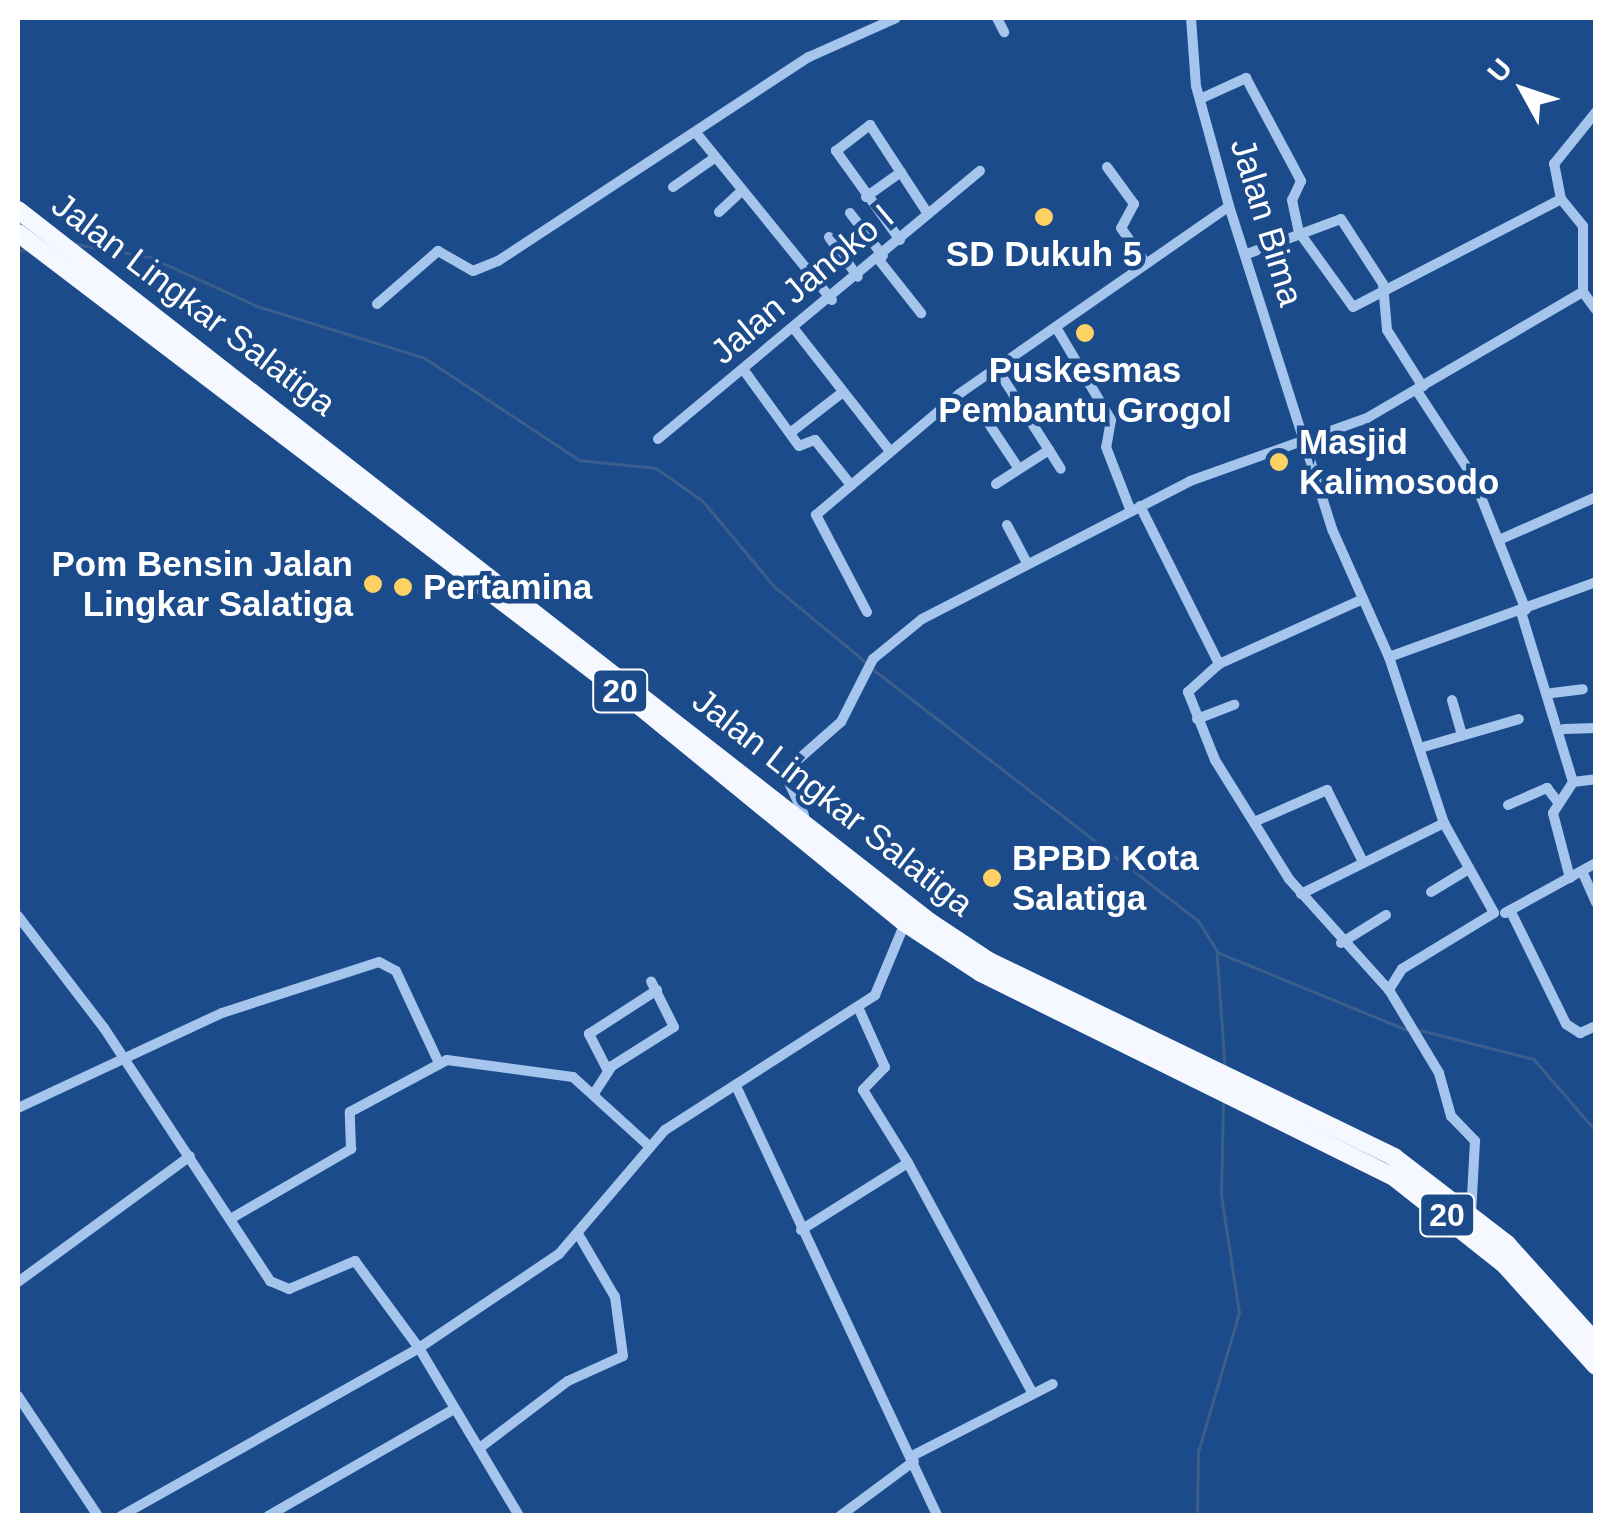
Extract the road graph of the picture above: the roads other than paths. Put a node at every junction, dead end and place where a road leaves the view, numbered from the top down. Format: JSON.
{"nodes":[{"id":1,"x":896,"y":18,"type":"edge"},
{"id":2,"x":997,"y":18,"type":"edge"},
{"id":3,"x":1191,"y":18,"type":"edge"},
{"id":4,"x":1004,"y":32,"type":"dead end"},
{"id":5,"x":1200,"y":99,"type":"junction"},
{"id":6,"x":1596,"y":112,"type":"edge"},
{"id":7,"x":697,"y":134,"type":"junction"},
{"id":8,"x":713,"y":159,"type":"junction"},
{"id":9,"x":1107,"y":167,"type":"dead end"},
{"id":10,"x":980,"y":171,"type":"dead end"},
{"id":11,"x":900,"y":172,"type":"junction"},
{"id":12,"x":673,"y":187,"type":"dead end"},
{"id":13,"x":738,"y":194,"type":"junction"},
{"id":14,"x":866,"y":197,"type":"junction"},
{"id":15,"x":1561,"y":199,"type":"junction"},
{"id":16,"x":1229,"y":206,"type":"junction"},
{"id":17,"x":18,"y":210,"type":"edge"},
{"id":18,"x":719,"y":212,"type":"dead end"},
{"id":19,"x":850,"y":213,"type":"dead end"},
{"id":20,"x":928,"y":214,"type":"junction"},
{"id":21,"x":1299,"y":232,"type":"junction"},
{"id":22,"x":28,"y":234,"type":"edge"},
{"id":23,"x":829,"y":238,"type":"dead end"},
{"id":24,"x":900,"y":240,"type":"junction"},
{"id":25,"x":1247,"y":254,"type":"junction"},
{"id":26,"x":881,"y":258,"type":"junction"},
{"id":27,"x":1145,"y":262,"type":"junction"},
{"id":28,"x":858,"y":278,"type":"junction"},
{"id":29,"x":1584,"y":292,"type":"junction"},
{"id":30,"x":1382,"y":296,"type":"junction"},
{"id":31,"x":832,"y":300,"type":"junction"},
{"id":32,"x":377,"y":304,"type":"dead end"},
{"id":33,"x":1596,"y":310,"type":"edge"},
{"id":34,"x":920,"y":312,"type":"dead end"},
{"id":35,"x":1057,"y":329,"type":"junction"},
{"id":36,"x":795,"y":330,"type":"junction"},
{"id":37,"x":996,"y":368,"type":"junction"},
{"id":38,"x":743,"y":369,"type":"junction"},
{"id":39,"x":1420,"y":389,"type":"junction"},
{"id":40,"x":842,"y":392,"type":"junction"},
{"id":41,"x":989,"y":424,"type":"dead end"},
{"id":42,"x":790,"y":434,"type":"junction"},
{"id":43,"x":1310,"y":438,"type":"junction"},
{"id":44,"x":658,"y":439,"type":"dead end"},
{"id":45,"x":1049,"y":450,"type":"junction"},
{"id":46,"x":890,"y":451,"type":"junction"},
{"id":47,"x":1019,"y":469,"type":"junction"},
{"id":48,"x":1061,"y":469,"type":"dead end"},
{"id":49,"x":996,"y":484,"type":"dead end"},
{"id":50,"x":851,"y":485,"type":"junction"},
{"id":51,"x":1596,"y":498,"type":"edge"},
{"id":52,"x":1135,"y":508,"type":"junction"},
{"id":53,"x":1006,"y":525,"type":"dead end"},
{"id":54,"x":1499,"y":540,"type":"junction"},
{"id":55,"x":1026,"y":561,"type":"junction"},
{"id":56,"x":1596,"y":582,"type":"edge"},
{"id":57,"x":1363,"y":599,"type":"junction"},
{"id":58,"x":1523,"y":611,"type":"junction"},
{"id":59,"x":868,"y":612,"type":"dead end"},
{"id":60,"x":1389,"y":657,"type":"junction"},
{"id":61,"x":1220,"y":664,"type":"junction"},
{"id":62,"x":1583,"y":689,"type":"dead end"},
{"id":63,"x":1552,"y":693,"type":"junction"},
{"id":64,"x":1452,"y":700,"type":"dead end"},
{"id":65,"x":1234,"y":705,"type":"dead end"},
{"id":66,"x":1198,"y":719,"type":"junction"},
{"id":67,"x":1519,"y":720,"type":"dead end"},
{"id":68,"x":1596,"y":728,"type":"edge"},
{"id":69,"x":1564,"y":729,"type":"junction"},
{"id":70,"x":1462,"y":736,"type":"junction"},
{"id":71,"x":1420,"y":748,"type":"junction"},
{"id":72,"x":1596,"y":778,"type":"edge"},
{"id":73,"x":1573,"y":782,"type":"junction"},
{"id":74,"x":1557,"y":802,"type":"junction"},
{"id":75,"x":1508,"y":805,"type":"dead end"},
{"id":76,"x":1254,"y":822,"type":"junction"},
{"id":77,"x":1444,"y":823,"type":"junction"},
{"id":78,"x":828,"y":853,"type":"junction"},
{"id":79,"x":1362,"y":860,"type":"junction"},
{"id":80,"x":1596,"y":862,"type":"edge"},
{"id":81,"x":1467,"y":870,"type":"junction"},
{"id":82,"x":1582,"y":871,"type":"junction"},
{"id":83,"x":1570,"y":878,"type":"junction"},
{"id":84,"x":876,"y":890,"type":"junction"},
{"id":85,"x":1431,"y":892,"type":"dead end"},
{"id":86,"x":1301,"y":894,"type":"junction"},
{"id":87,"x":1596,"y":903,"type":"edge"},
{"id":88,"x":1511,"y":912,"type":"junction"},
{"id":89,"x":1494,"y":913,"type":"junction"},
{"id":90,"x":1386,"y":915,"type":"dead end"},
{"id":91,"x":18,"y":916,"type":"edge"},
{"id":92,"x":906,"y":923,"type":"junction"},
{"id":93,"x":1341,"y":943,"type":"junction"},
{"id":94,"x":1389,"y":990,"type":"junction"},
{"id":95,"x":858,"y":1007,"type":"junction"},
{"id":96,"x":1596,"y":1026,"type":"edge"},
{"id":97,"x":121,"y":1057,"type":"junction"},
{"id":98,"x":438,"y":1062,"type":"junction"},
{"id":99,"x":608,"y":1071,"type":"junction"},
{"id":100,"x":1195,"y":1071,"type":"junction"},
{"id":101,"x":736,"y":1086,"type":"junction"},
{"id":102,"x":595,"y":1092,"type":"junction"},
{"id":103,"x":18,"y":1108,"type":"edge"},
{"id":104,"x":649,"y":1146,"type":"junction"},
{"id":105,"x":190,"y":1156,"type":"junction"},
{"id":106,"x":908,"y":1164,"type":"junction"},
{"id":107,"x":232,"y":1218,"type":"junction"},
{"id":108,"x":1468,"y":1220,"type":"junction"},
{"id":109,"x":801,"y":1230,"type":"junction"},
{"id":110,"x":578,"y":1234,"type":"junction"},
{"id":111,"x":18,"y":1282,"type":"edge"},
{"id":112,"x":1596,"y":1343,"type":"edge"},
{"id":113,"x":419,"y":1348,"type":"junction"},
{"id":114,"x":1596,"y":1366,"type":"edge"},
{"id":115,"x":1052,"y":1384,"type":"dead end"},
{"id":116,"x":1032,"y":1392,"type":"junction"},
{"id":117,"x":18,"y":1396,"type":"edge"},
{"id":118,"x":454,"y":1409,"type":"junction"},
{"id":119,"x":481,"y":1447,"type":"junction"},
{"id":120,"x":913,"y":1459,"type":"junction"},
{"id":121,"x":98,"y":1516,"type":"edge"},
{"id":122,"x":121,"y":1516,"type":"edge"},
{"id":123,"x":268,"y":1516,"type":"edge"},
{"id":124,"x":519,"y":1516,"type":"edge"},
{"id":125,"x":840,"y":1516,"type":"edge"},
{"id":126,"x":937,"y":1516,"type":"edge"}],
"edges":[{"from":1,"to":7,"type":"street"},
{"from":2,"to":4,"type":"street"},
{"from":3,"to":5,"type":"street","name":"Jalan Bima"},
{"from":5,"to":16,"type":"street","name":"Jalan Bima"},
{"from":5,"to":21,"type":"street"},
{"from":6,"to":15,"type":"street"},
{"from":7,"to":8,"type":"street"},
{"from":7,"to":32,"type":"street"},
{"from":8,"to":12,"type":"street"},
{"from":8,"to":13,"type":"street"},
{"from":9,"to":27,"type":"street"},
{"from":10,"to":20,"type":"street","name":"Jalan Janoko I"},
{"from":11,"to":14,"type":"street"},
{"from":11,"to":14,"type":"street"},
{"from":11,"to":20,"type":"street"},
{"from":13,"to":18,"type":"street"},
{"from":13,"to":31,"type":"street"},
{"from":14,"to":24,"type":"street"},
{"from":15,"to":29,"type":"street"},
{"from":15,"to":30,"type":"street"},
{"from":16,"to":25,"type":"street","name":"Jalan Bima"},
{"from":16,"to":27,"type":"street"},
{"from":17,"to":22,"type":"highway","name":"Jalan Lingkar Salatiga","number":"20"},
{"from":19,"to":26,"type":"street"},
{"from":20,"to":24,"type":"street","name":"Jalan Janoko I"},
{"from":21,"to":25,"type":"street"},
{"from":21,"to":30,"type":"street"},
{"from":21,"to":30,"type":"street"},
{"from":22,"to":78,"type":"highway","name":"Jalan Lingkar Salatiga","number":"20"},
{"from":22,"to":78,"type":"highway","name":"Jalan Lingkar Salatiga","number":"20"},
{"from":23,"to":28,"type":"street"},
{"from":24,"to":26,"type":"street","name":"Jalan Janoko I"},
{"from":25,"to":43,"type":"street","name":"Jalan Bima"},
{"from":26,"to":28,"type":"street","name":"Jalan Janoko I"},
{"from":26,"to":34,"type":"street"},
{"from":27,"to":35,"type":"street"},
{"from":28,"to":31,"type":"street","name":"Jalan Janoko I"},
{"from":29,"to":33,"type":"street"},
{"from":29,"to":39,"type":"street"},
{"from":30,"to":39,"type":"street"},
{"from":31,"to":36,"type":"street","name":"Jalan Janoko I"},
{"from":35,"to":37,"type":"street"},
{"from":35,"to":52,"type":"street"},
{"from":36,"to":38,"type":"street","name":"Jalan Janoko I"},
{"from":36,"to":40,"type":"street"},
{"from":37,"to":45,"type":"street"},
{"from":37,"to":46,"type":"street"},
{"from":38,"to":42,"type":"street"},
{"from":38,"to":44,"type":"street","name":"Jalan Janoko I"},
{"from":39,"to":43,"type":"street"},
{"from":39,"to":54,"type":"street"},
{"from":40,"to":42,"type":"street"},
{"from":40,"to":46,"type":"street"},
{"from":41,"to":47,"type":"street"},
{"from":42,"to":50,"type":"street"},
{"from":43,"to":52,"type":"street"},
{"from":43,"to":57,"type":"street","name":"Jalan Bima"},
{"from":45,"to":47,"type":"street"},
{"from":45,"to":48,"type":"street"},
{"from":46,"to":50,"type":"street"},
{"from":47,"to":49,"type":"street"},
{"from":50,"to":59,"type":"street"},
{"from":51,"to":54,"type":"street"},
{"from":52,"to":55,"type":"street"},
{"from":52,"to":61,"type":"street"},
{"from":53,"to":55,"type":"street"},
{"from":54,"to":58,"type":"street"},
{"from":55,"to":78,"type":"street"},
{"from":56,"to":58,"type":"street"},
{"from":57,"to":60,"type":"street","name":"Jalan Bima"},
{"from":57,"to":61,"type":"street"},
{"from":58,"to":60,"type":"street"},
{"from":58,"to":63,"type":"street"},
{"from":60,"to":71,"type":"street","name":"Jalan Bima"},
{"from":61,"to":66,"type":"street"},
{"from":62,"to":63,"type":"street"},
{"from":63,"to":69,"type":"street"},
{"from":64,"to":70,"type":"street"},
{"from":65,"to":66,"type":"street"},
{"from":66,"to":76,"type":"street"},
{"from":67,"to":70,"type":"street"},
{"from":68,"to":69,"type":"street"},
{"from":69,"to":73,"type":"street"},
{"from":70,"to":71,"type":"street"},
{"from":71,"to":77,"type":"street","name":"Jalan Bima"},
{"from":72,"to":73,"type":"street"},
{"from":73,"to":74,"type":"street"},
{"from":74,"to":75,"type":"street"},
{"from":74,"to":83,"type":"street"},
{"from":76,"to":79,"type":"street"},
{"from":76,"to":86,"type":"street"},
{"from":77,"to":79,"type":"street"},
{"from":77,"to":81,"type":"street","name":"Jalan Bima"},
{"from":78,"to":84,"type":"highway","name":"Jalan Lingkar Salatiga","number":"20"},
{"from":79,"to":86,"type":"street"},
{"from":80,"to":82,"type":"street"},
{"from":81,"to":85,"type":"street"},
{"from":81,"to":89,"type":"street","name":"Jalan Bima"},
{"from":82,"to":83,"type":"street"},
{"from":82,"to":87,"type":"street"},
{"from":83,"to":88,"type":"street"},
{"from":84,"to":92,"type":"highway","name":"Jalan Lingkar Salatiga","number":"20"},
{"from":84,"to":100,"type":"highway","name":"Jalan Lingkar Salatiga","number":"20"},
{"from":86,"to":93,"type":"street"},
{"from":88,"to":89,"type":"street"},
{"from":88,"to":96,"type":"street"},
{"from":89,"to":94,"type":"street"},
{"from":90,"to":93,"type":"street"},
{"from":91,"to":97,"type":"street"},
{"from":92,"to":95,"type":"street"},
{"from":92,"to":100,"type":"highway","name":"Jalan Lingkar Salatiga","number":"20"},
{"from":93,"to":94,"type":"street"},
{"from":94,"to":108,"type":"street"},
{"from":95,"to":101,"type":"street"},
{"from":95,"to":106,"type":"street"},
{"from":97,"to":98,"type":"street"},
{"from":97,"to":103,"type":"street"},
{"from":97,"to":105,"type":"street"},
{"from":98,"to":102,"type":"street"},
{"from":98,"to":107,"type":"street"},
{"from":99,"to":99,"type":"street"},
{"from":99,"to":102,"type":"street"},
{"from":100,"to":108,"type":"highway","name":"Jalan Lingkar Salatiga","number":"20"},
{"from":101,"to":104,"type":"street"},
{"from":101,"to":109,"type":"street"},
{"from":102,"to":104,"type":"street"},
{"from":104,"to":110,"type":"street"},
{"from":105,"to":107,"type":"street"},
{"from":105,"to":111,"type":"street"},
{"from":106,"to":109,"type":"street"},
{"from":106,"to":116,"type":"street"},
{"from":107,"to":113,"type":"street"},
{"from":108,"to":112,"type":"highway","name":"Jalan Lingkar Salatiga","number":"20"},
{"from":108,"to":114,"type":"highway","name":"Jalan Lingkar Salatiga","number":"20"},
{"from":109,"to":120,"type":"street"},
{"from":110,"to":113,"type":"street"},
{"from":110,"to":119,"type":"street"},
{"from":113,"to":118,"type":"street"},
{"from":113,"to":122,"type":"street"},
{"from":115,"to":116,"type":"street"},
{"from":116,"to":120,"type":"street"},
{"from":117,"to":121,"type":"street"},
{"from":118,"to":119,"type":"street"},
{"from":118,"to":123,"type":"street"},
{"from":119,"to":124,"type":"street"},
{"from":120,"to":125,"type":"street"},
{"from":120,"to":126,"type":"street"}]}
